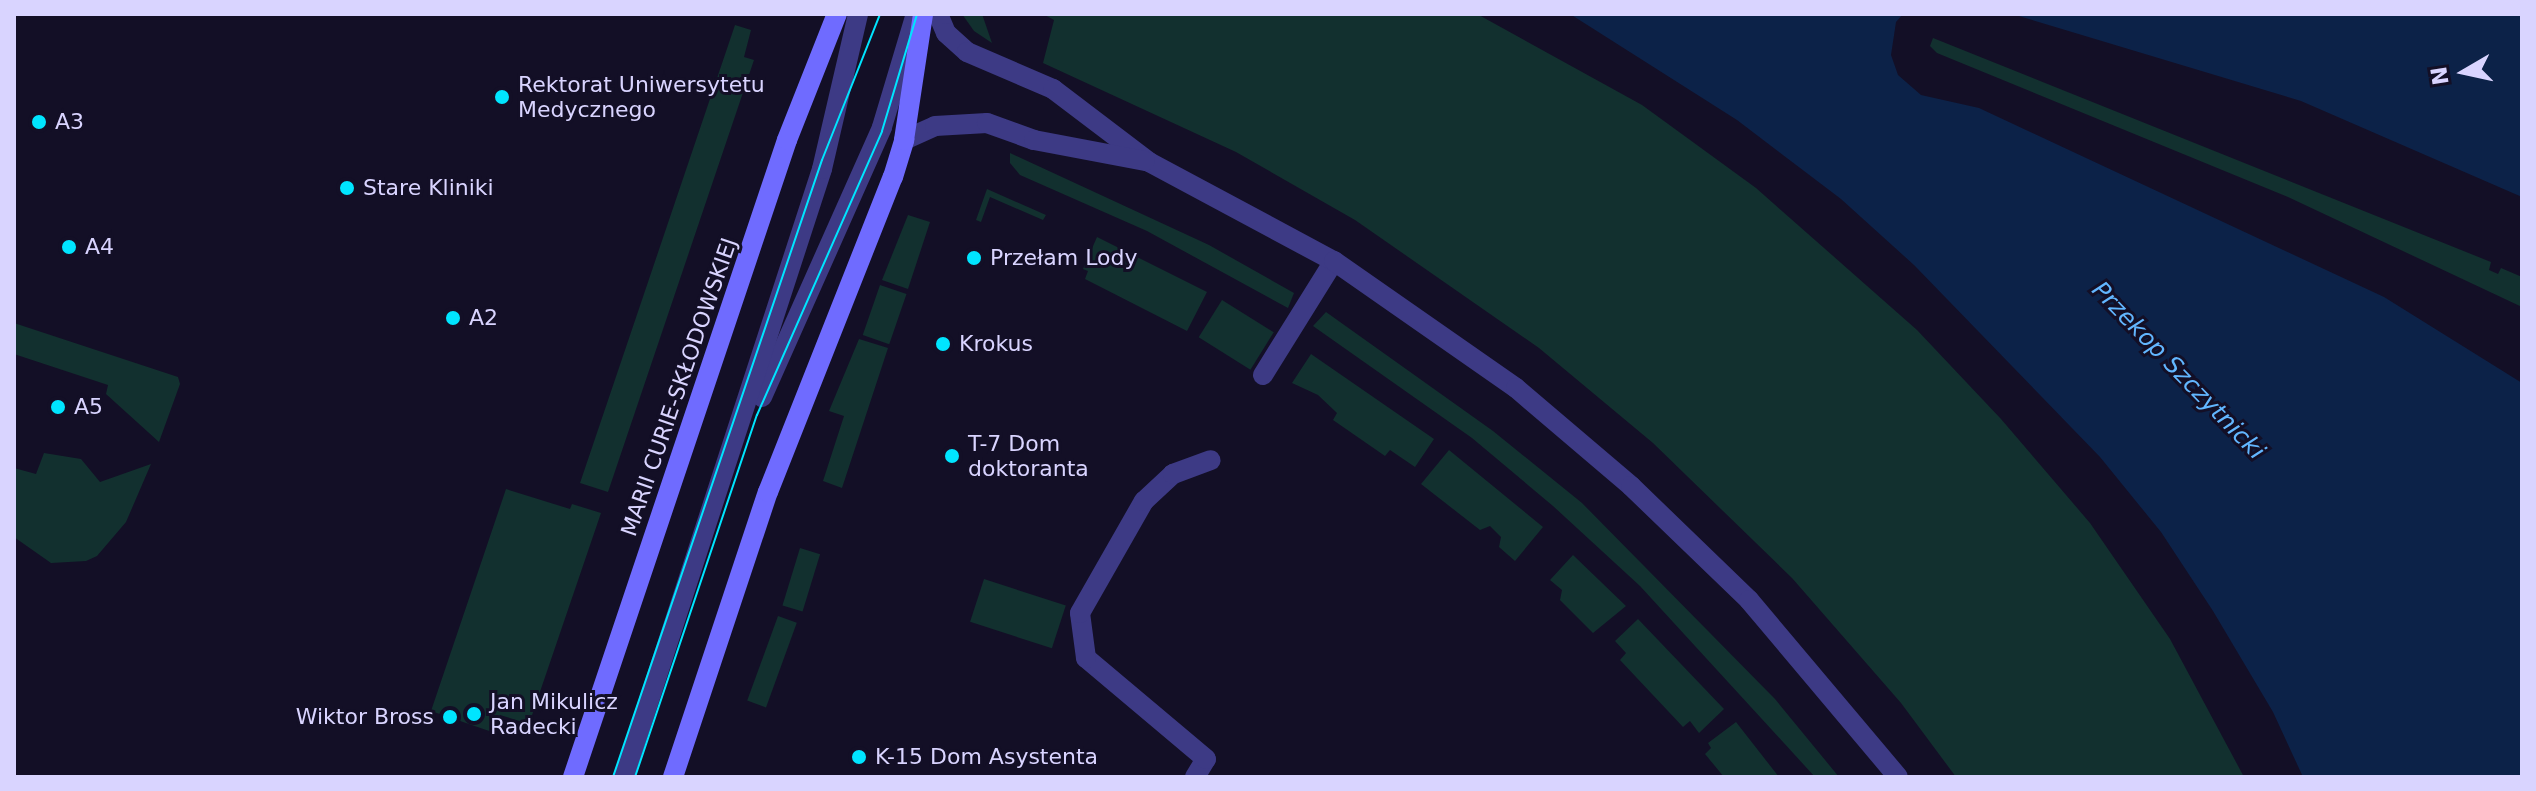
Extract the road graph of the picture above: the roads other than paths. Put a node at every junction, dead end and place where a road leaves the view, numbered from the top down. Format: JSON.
{"nodes":[{"id":1,"x":837,"y":14,"type":"edge"},
{"id":2,"x":858,"y":14,"type":"edge"},
{"id":3,"x":916,"y":14,"type":"edge"},
{"id":4,"x":923,"y":14,"type":"edge"},
{"id":5,"x":938,"y":14,"type":"edge"},
{"id":6,"x":904,"y":140,"type":"junction"},
{"id":7,"x":1149,"y":162,"type":"junction"},
{"id":8,"x":1334,"y":261,"type":"junction"},
{"id":9,"x":1263,"y":375,"type":"dead end"},
{"id":10,"x":1211,"y":460,"type":"dead end"},
{"id":11,"x":724,"y":481,"type":"junction"},
{"id":12,"x":573,"y":777,"type":"edge"},
{"id":13,"x":624,"y":777,"type":"edge"},
{"id":14,"x":673,"y":777,"type":"edge"},
{"id":15,"x":1195,"y":777,"type":"edge"},
{"id":16,"x":1898,"y":777,"type":"edge"}],
"edges":[{"from":1,"to":12,"type":"main road","name":"MARII CURIE-SKŁODOWSKIEJ"},
{"from":2,"to":11,"type":"street"},
{"from":3,"to":11,"type":"street"},
{"from":4,"to":6,"type":"main road"},
{"from":5,"to":7,"type":"street"},
{"from":6,"to":7,"type":"street"},
{"from":6,"to":14,"type":"main road"},
{"from":7,"to":8,"type":"street"},
{"from":8,"to":9,"type":"street"},
{"from":8,"to":16,"type":"street"},
{"from":10,"to":15,"type":"street"},
{"from":11,"to":13,"type":"street"}]}
